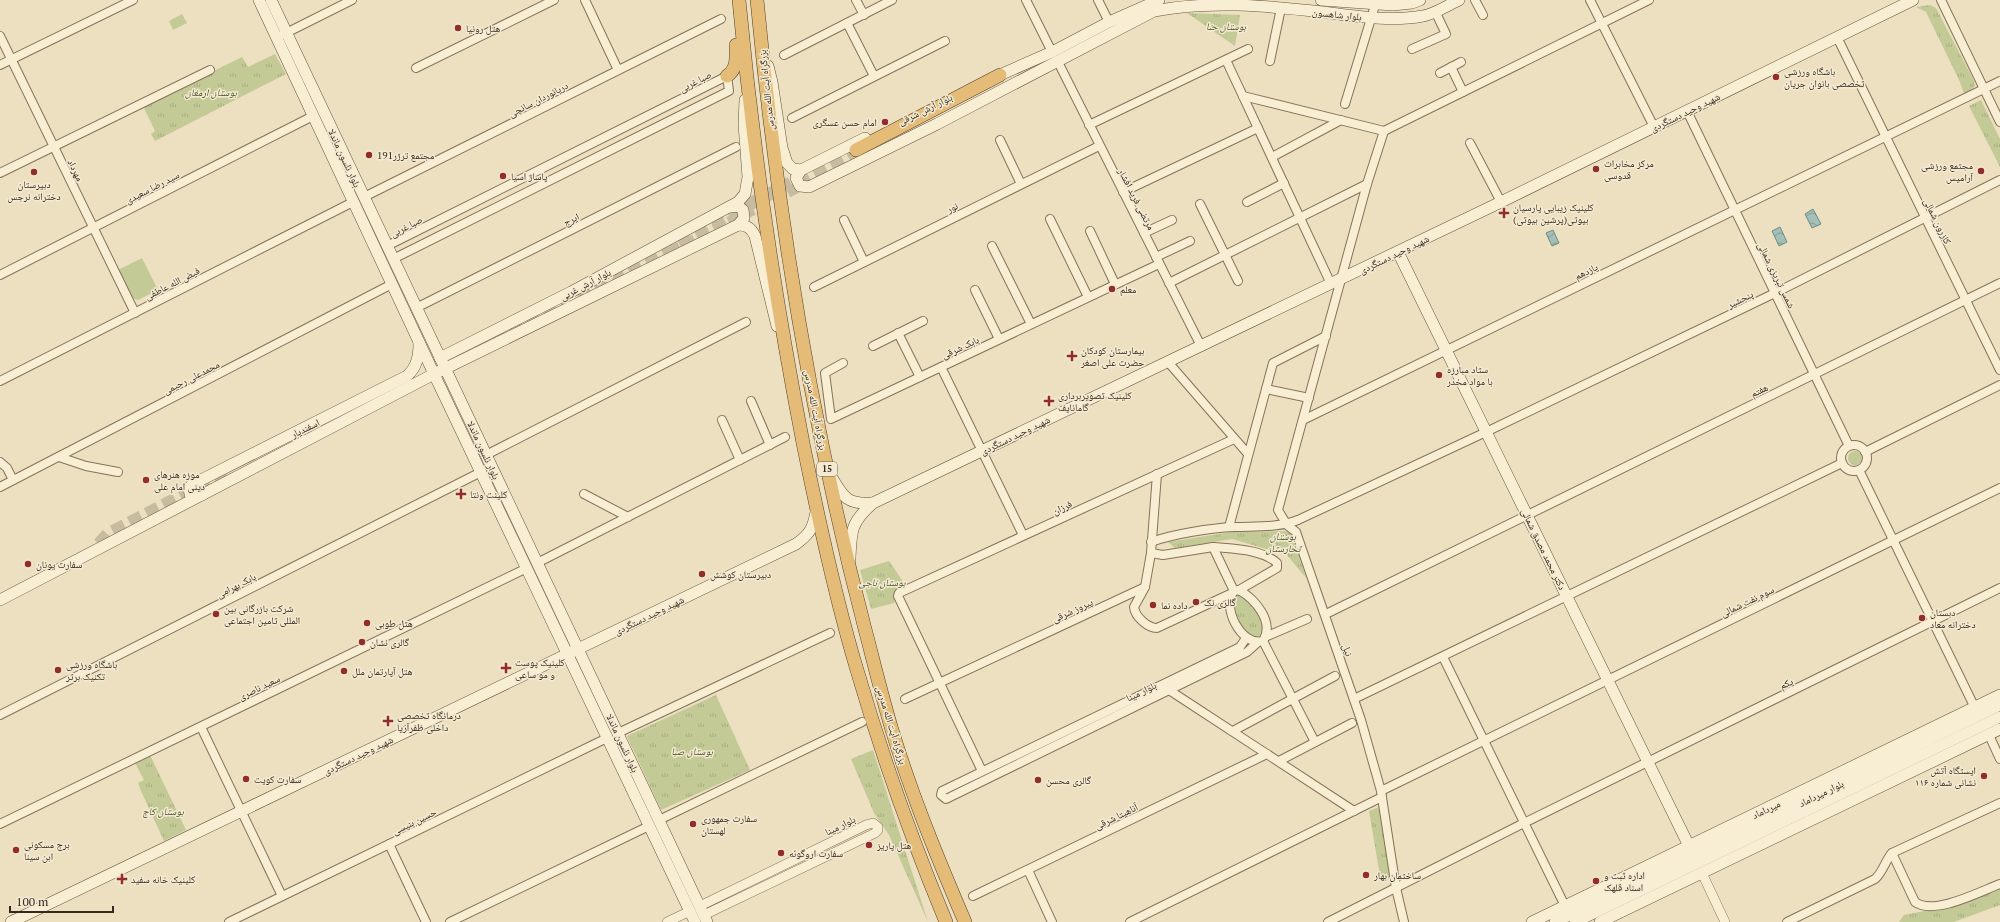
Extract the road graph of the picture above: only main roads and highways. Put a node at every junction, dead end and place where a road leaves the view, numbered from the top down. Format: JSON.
{"nodes":[{"id":1,"x":259,"y":0,"type":"edge"},
{"id":2,"x":271,"y":0,"type":"edge"},
{"id":3,"x":739,"y":0,"type":"edge"},
{"id":4,"x":757,"y":0,"type":"edge"},
{"id":5,"x":1159,"y":0,"type":"edge"},
{"id":6,"x":1321,"y":0,"type":"edge"},
{"id":7,"x":1420,"y":0,"type":"edge"},
{"id":8,"x":1459,"y":0,"type":"edge"},
{"id":9,"x":1913,"y":0,"type":"edge"},
{"id":10,"x":1213,"y":3,"type":"edge"},
{"id":11,"x":281,"y":35,"type":"junction"},
{"id":12,"x":761,"y":42,"type":"junction"},
{"id":13,"x":1055,"y":56,"type":"junction"},
{"id":14,"x":1000,"y":75,"type":"junction"},
{"id":15,"x":727,"y":76,"type":"road end"},
{"id":16,"x":747,"y":79,"type":"junction"},
{"id":17,"x":937,"y":124,"type":"junction"},
{"id":18,"x":857,"y":154,"type":"joint"},
{"id":19,"x":801,"y":170,"type":"junction"},
{"id":20,"x":358,"y":199,"type":"junction"},
{"id":21,"x":730,"y":207,"type":"junction"},
{"id":22,"x":738,"y":225,"type":"junction"},
{"id":23,"x":1398,"y":252,"type":"junction"},
{"id":24,"x":566,"y":305,"type":"dead end"},
{"id":25,"x":419,"y":342,"type":"junction"},
{"id":26,"x":476,"y":354,"type":"junction"},
{"id":27,"x":440,"y":358,"type":"junction"},
{"id":28,"x":462,"y":361,"type":"junction"},
{"id":29,"x":788,"y":367,"type":"junction"},
{"id":30,"x":445,"y":369,"type":"junction"},
{"id":31,"x":434,"y":374,"type":"junction"},
{"id":32,"x":453,"y":387,"type":"junction"},
{"id":33,"x":827,"y":468,"type":"junction"},
{"id":34,"x":203,"y":494,"type":"junction"},
{"id":35,"x":873,"y":504,"type":"junction"},
{"id":36,"x":817,"y":510,"type":"junction"},
{"id":37,"x":145,"y":525,"type":"junction"},
{"id":38,"x":850,"y":571,"type":"junction"},
{"id":39,"x":0,"y":593,"type":"edge"},
{"id":40,"x":0,"y":600,"type":"edge"},
{"id":41,"x":578,"y":649,"type":"junction"},
{"id":42,"x":567,"y":654,"type":"junction"},
{"id":43,"x":2000,"y":695,"type":"edge"},
{"id":44,"x":2000,"y":705,"type":"edge"},
{"id":45,"x":2000,"y":717,"type":"edge"},
{"id":46,"x":2000,"y":729,"type":"edge"},
{"id":47,"x":1771,"y":827,"type":"junction"},
{"id":48,"x":1689,"y":846,"type":"junction"},
{"id":49,"x":1734,"y":858,"type":"junction"},
{"id":50,"x":678,"y":859,"type":"junction"},
{"id":51,"x":667,"y":864,"type":"junction"},
{"id":52,"x":947,"y":880,"type":"junction"},
{"id":53,"x":1616,"y":902,"type":"junction"},
{"id":54,"x":1640,"y":903,"type":"junction"},
{"id":55,"x":1563,"y":907,"type":"junction"},
{"id":56,"x":707,"y":911,"type":"edge"},
{"id":57,"x":11,"y":922,"type":"edge"},
{"id":58,"x":695,"y":922,"type":"edge"},
{"id":59,"x":946,"y":922,"type":"edge"},
{"id":60,"x":965,"y":922,"type":"edge"},
{"id":61,"x":973,"y":922,"type":"edge"},
{"id":62,"x":1532,"y":922,"type":"edge"},
{"id":63,"x":1543,"y":922,"type":"edge"},
{"id":64,"x":1555,"y":922,"type":"edge"},
{"id":65,"x":1575,"y":922,"type":"edge"},
{"id":66,"x":1600,"y":922,"type":"edge"}],
"edges":[{"from":1,"to":11,"type":"main road","name":"بلوار نلسون ماندلا"},
{"from":2,"to":11,"type":"main road","name":"بلوار نلسون ماندلا"},
{"from":3,"to":15,"type":"highway"},
{"from":3,"to":16,"type":"highway","name":"بزرگراه آیت الله مدرس","number":"15"},
{"from":4,"to":12,"type":"highway","name":"بزرگراه آیت الله مدرس","number":"15"},
{"from":5,"to":13,"type":"main road"},
{"from":6,"to":7,"type":"main road","name":"بلوار شاهسون"},
{"from":8,"to":10,"type":"main road","name":"بلوار شاهسون"},
{"from":9,"to":23,"type":"main road","name":"شهید وحید دستگردی"},
{"from":10,"to":13,"type":"main road","name":"بلوار شاهسون"},
{"from":11,"to":20,"type":"main road","name":"بلوار نلسون ماندلا"},
{"from":11,"to":20,"type":"main road","name":"بلوار نلسون ماندلا"},
{"from":12,"to":19,"type":"main road"},
{"from":12,"to":33,"type":"highway","name":"بزرگراه آیت الله مدرس","number":"15"},
{"from":13,"to":14,"type":"main road","name":"بلوار آرش شرقی"},
{"from":13,"to":17,"type":"main road","name":"بلوار آرش شرقی"},
{"from":14,"to":18,"type":"highway"},
{"from":14,"to":19,"type":"main road","name":"بلوار آرش شرقی"},
{"from":16,"to":21,"type":"main road","name":"بلوار آرش غربی"},
{"from":16,"to":29,"type":"highway","name":"بزرگراه آیت الله مدرس","number":"15"},
{"from":17,"to":18,"type":"main road","name":"بلوار آرش شرقی"},
{"from":17,"to":19,"type":"main road","name":"بلوار آرش شرقی"},
{"from":20,"to":25,"type":"main road","name":"بلوار نلسون ماندلا"},
{"from":20,"to":27,"type":"main road","name":"بلوار نلسون ماندلا"},
{"from":21,"to":22,"type":"main road"},
{"from":21,"to":27,"type":"main road","name":"بلوار آرش غربی"},
{"from":22,"to":26,"type":"main road","name":"بلوار آرش غربی"},
{"from":22,"to":29,"type":"main road"},
{"from":23,"to":35,"type":"main road","name":"شهید وحید دستگردی"},
{"from":23,"to":48,"type":"main road","name":"دکتر محمد مصدق شمالی"},
{"from":24,"to":26,"type":"main road","name":"بلوار آرش غربی"},
{"from":25,"to":31,"type":"main road","name":"بلوار نلسون ماندلا"},
{"from":25,"to":34,"type":"main road","name":"اسفندیار"},
{"from":26,"to":28,"type":"main road","name":"بلوار آرش غربی"},
{"from":27,"to":30,"type":"main road","name":"بلوار نلسون ماندلا"},
{"from":28,"to":30,"type":"main road","name":"بلوار آرش غربی"},
{"from":28,"to":32,"type":"main road"},
{"from":29,"to":36,"type":"highway","name":"بزرگراه آیت الله مدرس","number":"15"},
{"from":30,"to":31,"type":"main road","name":"بلوار آرش غربی"},
{"from":30,"to":32,"type":"main road","name":"بلوار نلسون ماندلا"},
{"from":31,"to":34,"type":"main road","name":"اسفندیار"},
{"from":31,"to":42,"type":"main road","name":"بلوار نلسون ماندلا"},
{"from":32,"to":41,"type":"main road","name":"بلوار نلسون ماندلا"},
{"from":33,"to":35,"type":"main road"},
{"from":33,"to":38,"type":"highway","name":"بزرگراه آیت الله مدرس","number":"15"},
{"from":34,"to":37,"type":"main road","name":"اسفندیار"},
{"from":35,"to":38,"type":"main road","name":"شهید وحید دستگردی"},
{"from":36,"to":41,"type":"main road","name":"شهید وحید دستگردی"},
{"from":36,"to":59,"type":"highway","name":"بزرگراه آیت الله مدرس","number":"15"},
{"from":37,"to":39,"type":"main road","name":"اسفندیار"},
{"from":37,"to":40,"type":"main road","name":"اسفندیار"},
{"from":38,"to":52,"type":"highway","name":"بزرگراه آیت الله مدرس","number":"15"},
{"from":41,"to":42,"type":"main road","name":"شهید وحید دستگردی"},
{"from":41,"to":50,"type":"main road","name":"بلوار نلسون ماندلا"},
{"from":42,"to":51,"type":"main road","name":"بلوار نلسون ماندلا"},
{"from":42,"to":57,"type":"main road","name":"شهید وحید دستگردی"},
{"from":43,"to":48,"type":"main road","name":"میرداماد"},
{"from":44,"to":64,"type":"main road","name":"بلوار میرداماد"},
{"from":45,"to":47,"type":"main road","name":"بلوار میرداماد"},
{"from":46,"to":49,"type":"main road"},
{"from":47,"to":49,"type":"main road"},
{"from":47,"to":53,"type":"main road","name":"بلوار میرداماد"},
{"from":48,"to":55,"type":"main road","name":"میرداماد"},
{"from":49,"to":54,"type":"main road"},
{"from":50,"to":51,"type":"main road"},
{"from":50,"to":56,"type":"main road","name":"بلوار نلسون ماندلا"},
{"from":51,"to":58,"type":"main road","name":"بلوار نلسون ماندلا"},
{"from":52,"to":60,"type":"highway","name":"بزرگراه آیت الله مدرس","number":"15"},
{"from":52,"to":61,"type":"highway"},
{"from":53,"to":54,"type":"main road"},
{"from":53,"to":65,"type":"main road","name":"بلوار میرداماد"},
{"from":54,"to":66,"type":"main road"},
{"from":55,"to":62,"type":"main road","name":"میرداماد"},
{"from":55,"to":63,"type":"main road"}]}
